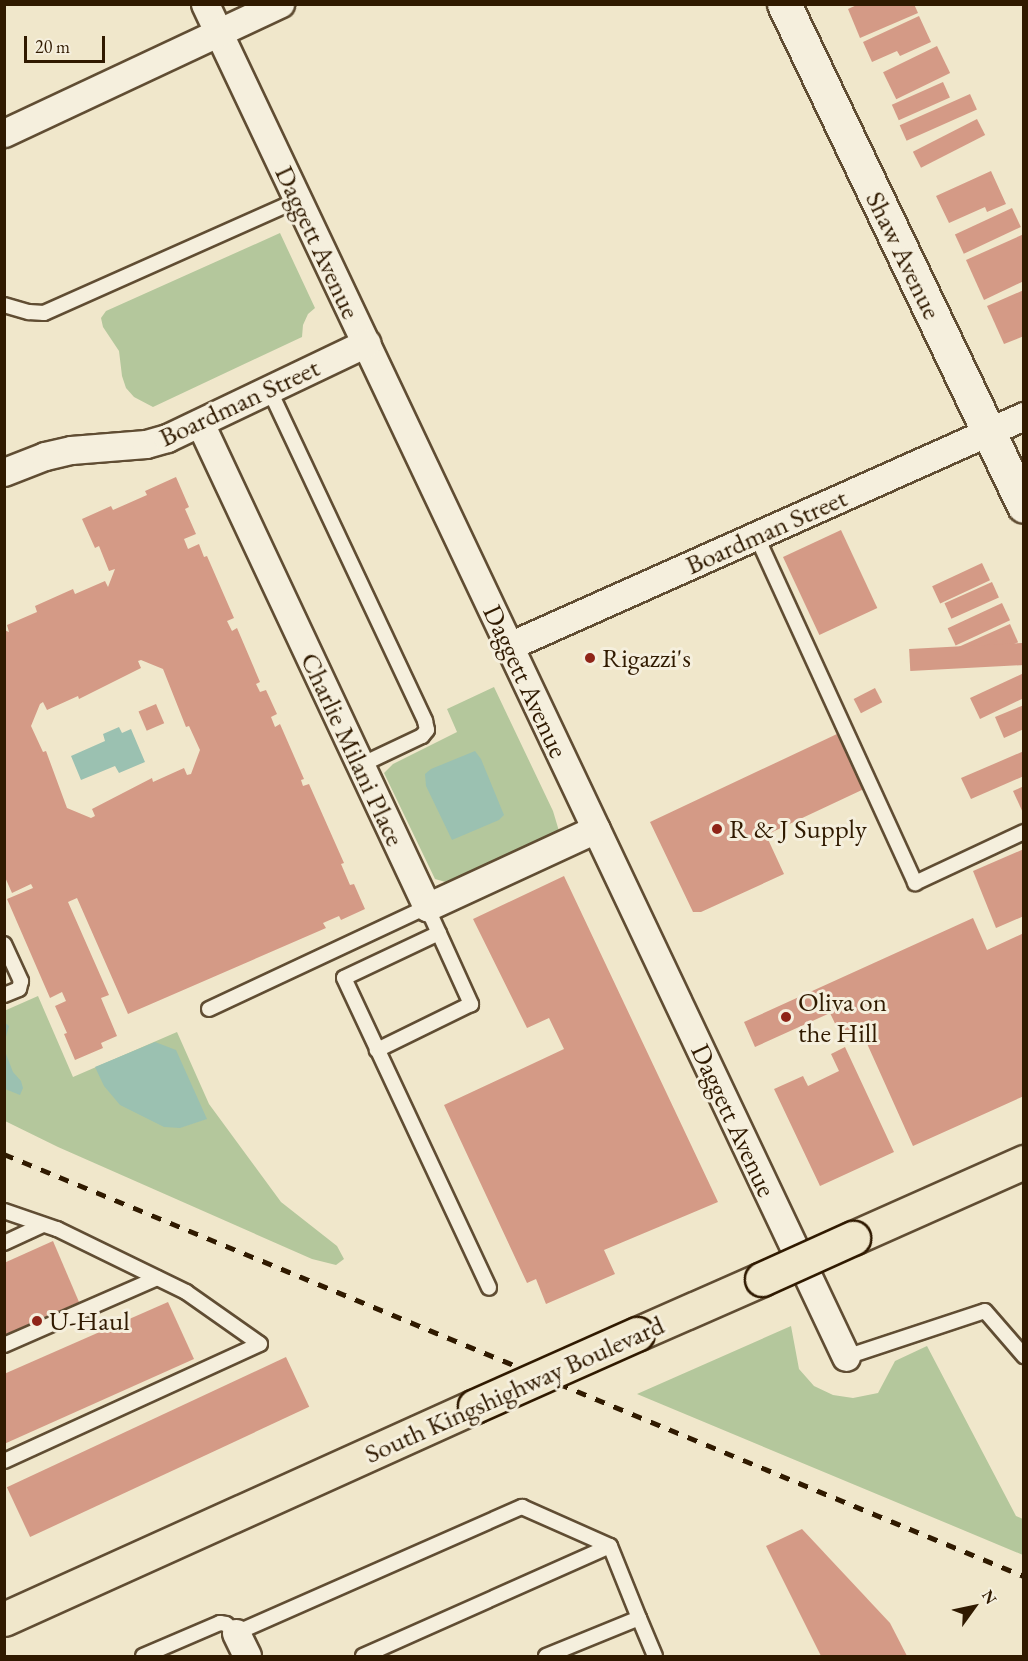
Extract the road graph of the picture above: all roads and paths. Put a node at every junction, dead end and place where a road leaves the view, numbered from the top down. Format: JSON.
{"nodes":[{"id":1,"x":206,"y":4,"type":"edge"},
{"id":2,"x":280,"y":4,"type":"edge"},
{"id":3,"x":784,"y":4,"type":"edge"},
{"id":4,"x":218,"y":31,"type":"junction"},
{"id":5,"x":4,"y":133,"type":"edge"},
{"id":6,"x":298,"y":200,"type":"junction"},
{"id":7,"x":4,"y":305,"type":"edge"},
{"id":8,"x":366,"y":343,"type":"junction"},
{"id":9,"x":269,"y":389,"type":"junction"},
{"id":10,"x":1023,"y":416,"type":"edge"},
{"id":11,"x":200,"y":423,"type":"junction"},
{"id":12,"x":988,"y":431,"type":"junction"},
{"id":13,"x":4,"y":472,"type":"edge"},
{"id":14,"x":1023,"y":506,"type":"edge"},
{"id":15,"x":756,"y":536,"type":"junction"},
{"id":16,"x":509,"y":646,"type":"junction"},
{"id":17,"x":361,"y":765,"type":"junction"},
{"id":18,"x":596,"y":829,"type":"junction"},
{"id":19,"x":1023,"y":832,"type":"edge"},
{"id":20,"x":427,"y":907,"type":"junction"},
{"id":21,"x":439,"y":933,"type":"junction"},
{"id":22,"x":4,"y":944,"type":"edge"},
{"id":23,"x":4,"y":995,"type":"edge"},
{"id":24,"x":209,"y":1009,"type":"dead end"},
{"id":25,"x":377,"y":1050,"type":"junction"},
{"id":26,"x":1023,"y":1162,"type":"edge"},
{"id":27,"x":4,"y":1211,"type":"edge"},
{"id":28,"x":43,"y":1225,"type":"junction"},
{"id":29,"x":4,"y":1243,"type":"edge"},
{"id":30,"x":157,"y":1278,"type":"junction"},
{"id":31,"x":489,"y":1288,"type":"dead end"},
{"id":32,"x":4,"y":1345,"type":"edge"},
{"id":33,"x":1023,"y":1356,"type":"edge"},
{"id":34,"x":846,"y":1357,"type":"joint"},
{"id":35,"x":4,"y":1461,"type":"edge"},
{"id":36,"x":610,"y":1546,"type":"junction"},
{"id":37,"x":639,"y":1618,"type":"junction"},
{"id":38,"x":4,"y":1619,"type":"edge"},
{"id":39,"x":241,"y":1645,"type":"edge"},
{"id":40,"x":143,"y":1656,"type":"edge"},
{"id":41,"x":363,"y":1656,"type":"edge"},
{"id":42,"x":546,"y":1656,"type":"edge"},
{"id":43,"x":655,"y":1656,"type":"edge"}],
"edges":[{"from":1,"to":4,"type":"street","name":"Daggett Avenue"},
{"from":2,"to":4,"type":"street"},
{"from":3,"to":12,"type":"street","name":"Shaw Avenue"},
{"from":4,"to":5,"type":"street"},
{"from":4,"to":6,"type":"street","name":"Daggett Avenue"},
{"from":6,"to":7,"type":"lane"},
{"from":6,"to":8,"type":"street","name":"Daggett Avenue"},
{"from":8,"to":9,"type":"street","name":"Boardman Street"},
{"from":8,"to":16,"type":"street","name":"Daggett Avenue"},
{"from":9,"to":11,"type":"street","name":"Boardman Street"},
{"from":9,"to":17,"type":"lane"},
{"from":10,"to":12,"type":"street","name":"Boardman Street"},
{"from":11,"to":13,"type":"street","name":"Boardman Street"},
{"from":11,"to":17,"type":"street","name":"Charlie Milani Place"},
{"from":12,"to":14,"type":"street","name":"Shaw Avenue"},
{"from":12,"to":15,"type":"street","name":"Boardman Street"},
{"from":15,"to":16,"type":"street","name":"Boardman Street"},
{"from":15,"to":19,"type":"lane"},
{"from":16,"to":18,"type":"street","name":"Daggett Avenue"},
{"from":17,"to":20,"type":"street","name":"Charlie Milani Place"},
{"from":18,"to":20,"type":"street"},
{"from":18,"to":34,"type":"street","name":"Daggett Avenue"},
{"from":20,"to":21,"type":"lane"},
{"from":20,"to":24,"type":"lane"},
{"from":21,"to":25,"type":"lane"},
{"from":21,"to":25,"type":"lane"},
{"from":22,"to":23,"type":"lane"},
{"from":25,"to":31,"type":"lane"},
{"from":26,"to":38,"type":"main road","name":"South Kingshighway Boulevard","bridge":true},
{"from":27,"to":28,"type":"lane"},
{"from":28,"to":29,"type":"lane"},
{"from":28,"to":30,"type":"lane"},
{"from":30,"to":32,"type":"lane"},
{"from":30,"to":35,"type":"lane"},
{"from":33,"to":34,"type":"lane"},
{"from":36,"to":37,"type":"lane"},
{"from":36,"to":39,"type":"lane"},
{"from":36,"to":41,"type":"lane"},
{"from":37,"to":42,"type":"lane"},
{"from":37,"to":43,"type":"lane"},
{"from":39,"to":40,"type":"lane"}]}
